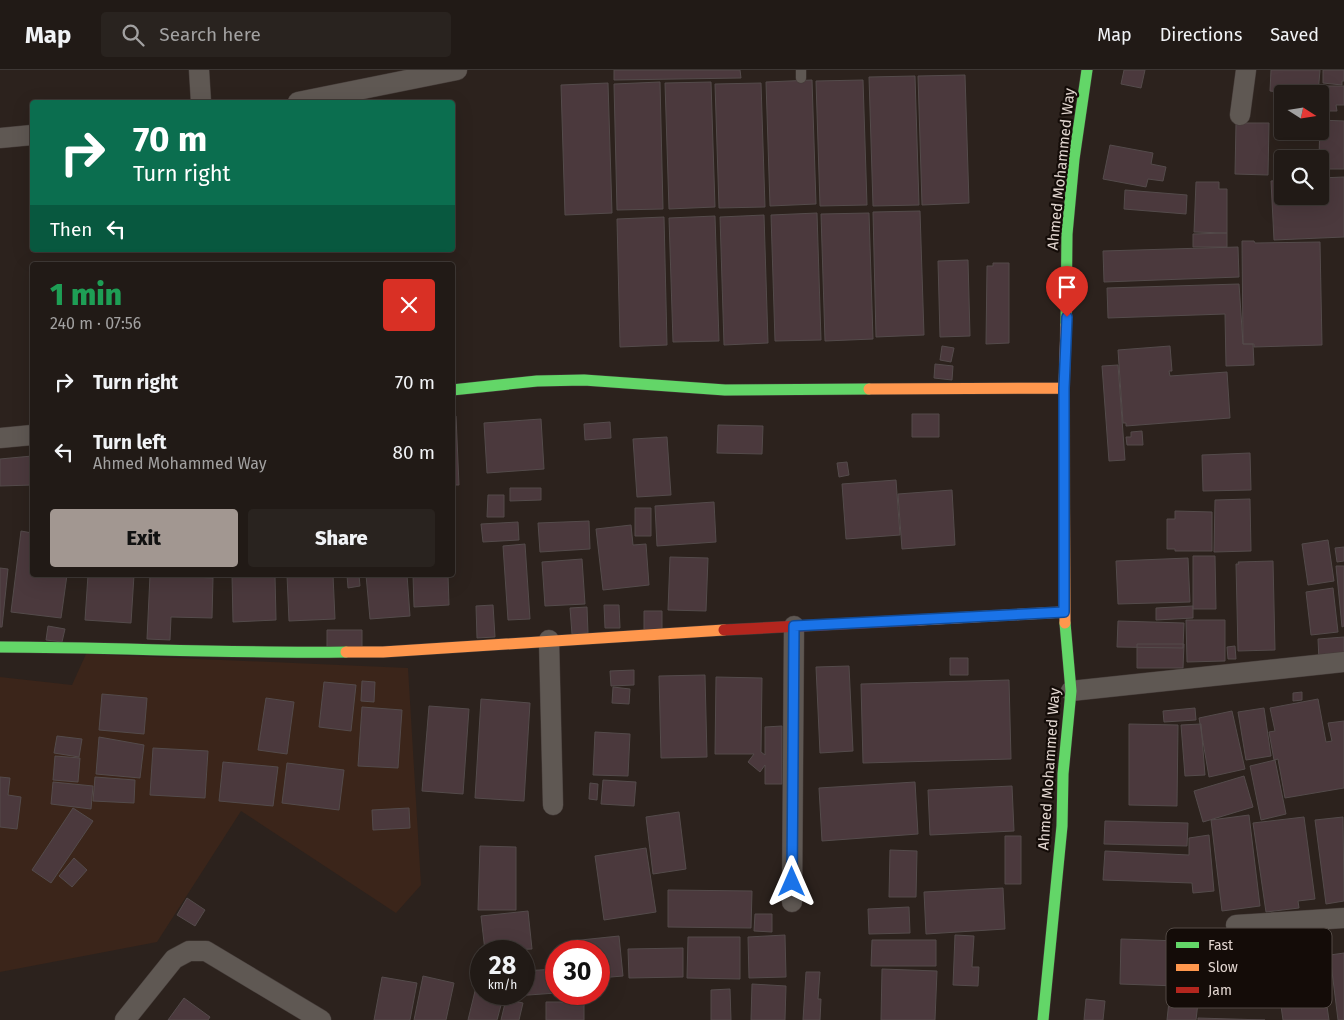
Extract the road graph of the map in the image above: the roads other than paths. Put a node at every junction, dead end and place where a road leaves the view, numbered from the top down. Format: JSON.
{"nodes":[{"id":1,"x":199,"y":70,"type":"edge"},
{"id":2,"x":457,"y":70,"type":"edge"},
{"id":3,"x":1087,"y":70,"type":"edge"},
{"id":4,"x":1246,"y":70,"type":"edge"},
{"id":5,"x":202,"y":100,"type":"edge"},
{"id":6,"x":308,"y":100,"type":"edge"},
{"id":7,"x":1240,"y":114,"type":"dead end"},
{"id":8,"x":30,"y":135,"type":"edge"},
{"id":9,"x":0,"y":138,"type":"edge"},
{"id":10,"x":1064,"y":388,"type":"junction"},
{"id":11,"x":455,"y":390,"type":"edge"},
{"id":12,"x":30,"y":435,"type":"edge"},
{"id":13,"x":0,"y":438,"type":"edge"},
{"id":14,"x":1064,"y":612,"type":"junction"},
{"id":15,"x":794,"y":626,"type":"junction"},
{"id":16,"x":549,"y":640,"type":"junction"},
{"id":17,"x":0,"y":646,"type":"edge"},
{"id":18,"x":1344,"y":662,"type":"edge"},
{"id":19,"x":1071,"y":691,"type":"junction"},
{"id":20,"x":552,"y":805,"type":"dead end"},
{"id":21,"x":792,"y":902,"type":"dead end"},
{"id":22,"x":1344,"y":918,"type":"edge"},
{"id":23,"x":1236,"y":925,"type":"dead end"},
{"id":24,"x":126,"y":1020,"type":"edge"},
{"id":25,"x":321,"y":1020,"type":"edge"},
{"id":26,"x":1043,"y":1020,"type":"edge"}],
"edges":[{"from":1,"to":5,"type":"street"},
{"from":2,"to":6,"type":"street"},
{"from":3,"to":10,"type":"street","name":"Ahmed Mohammed Way"},
{"from":4,"to":7,"type":"street"},
{"from":8,"to":9,"type":"street"},
{"from":10,"to":11,"type":"street"},
{"from":10,"to":14,"type":"street","name":"Ahmed Mohammed Way"},
{"from":12,"to":13,"type":"street"},
{"from":14,"to":15,"type":"street"},
{"from":14,"to":19,"type":"street","name":"Ahmed Mohammed Way"},
{"from":15,"to":16,"type":"street"},
{"from":15,"to":21,"type":"street"},
{"from":16,"to":17,"type":"street"},
{"from":16,"to":20,"type":"street"},
{"from":18,"to":19,"type":"street"},
{"from":19,"to":26,"type":"street","name":"Ahmed Mohammed Way"},
{"from":22,"to":23,"type":"street"},
{"from":24,"to":25,"type":"street"}]}
